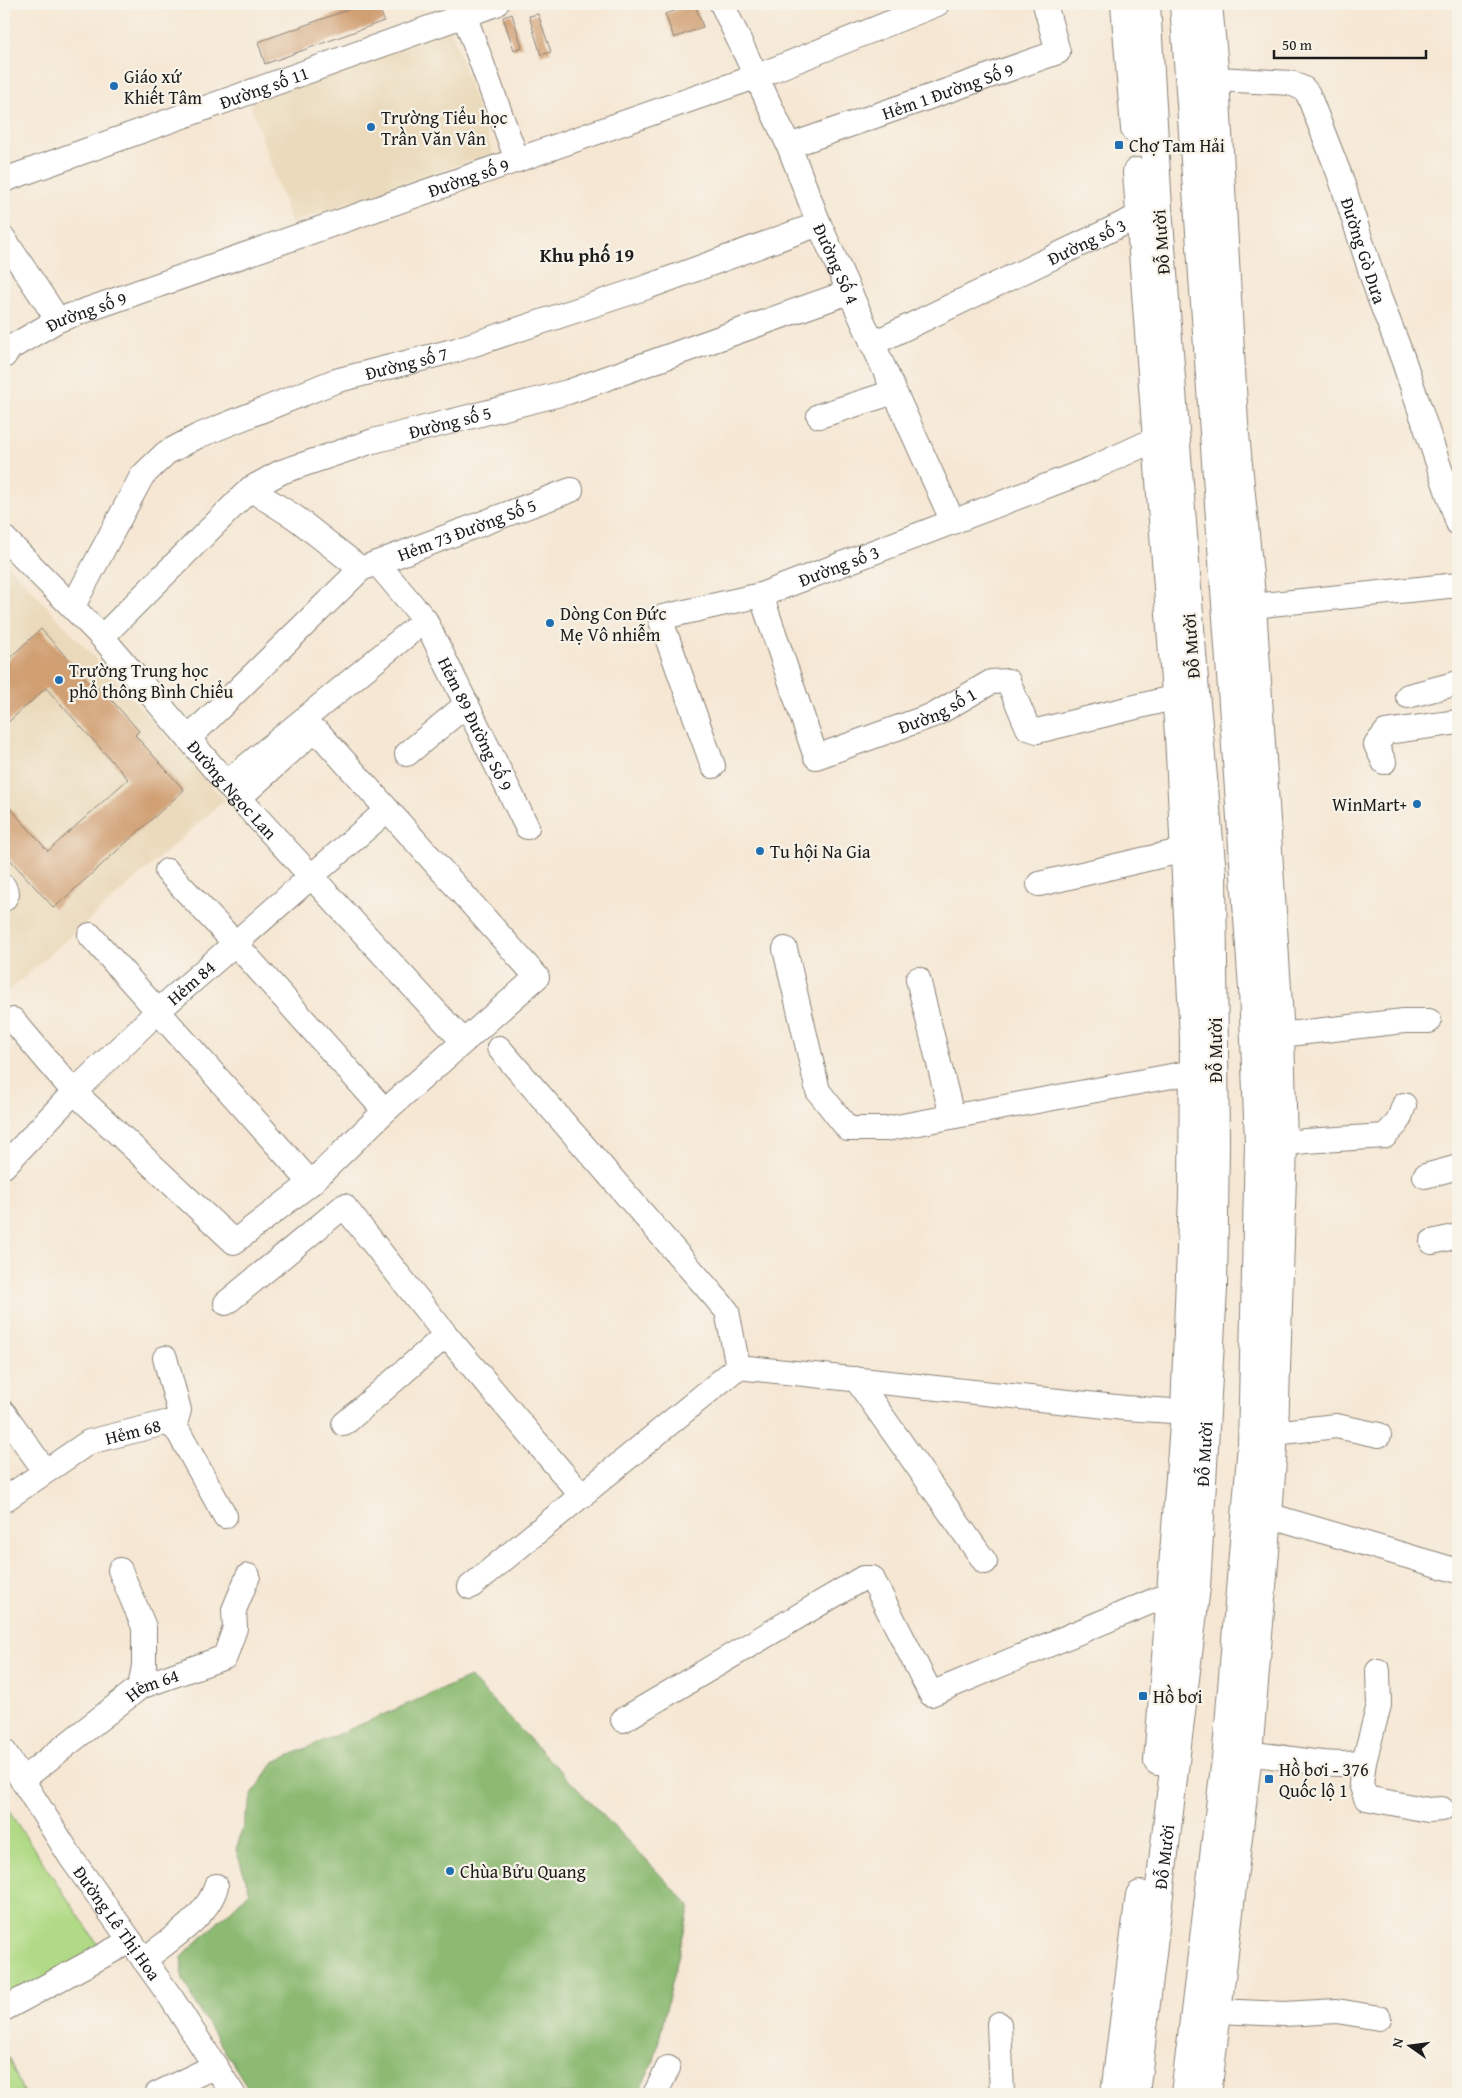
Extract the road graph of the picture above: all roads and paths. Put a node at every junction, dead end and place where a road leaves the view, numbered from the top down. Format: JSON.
{"nodes":[{"id":1,"x":496,"y":4,"type":"edge"},
{"id":2,"x":722,"y":4,"type":"edge"},
{"id":3,"x":937,"y":4,"type":"edge"},
{"id":4,"x":1045,"y":4,"type":"edge"},
{"id":5,"x":1125,"y":4,"type":"edge"},
{"id":6,"x":1146,"y":4,"type":"edge"},
{"id":7,"x":1184,"y":4,"type":"edge"},
{"id":8,"x":1208,"y":4,"type":"edge"},
{"id":9,"x":464,"y":17,"type":"junction"},
{"id":10,"x":758,"y":76,"type":"junction"},
{"id":11,"x":1202,"y":78,"type":"junction"},
{"id":12,"x":789,"y":146,"type":"junction"},
{"id":13,"x":517,"y":160,"type":"junction"},
{"id":14,"x":4,"y":180,"type":"edge"},
{"id":15,"x":1139,"y":216,"type":"junction"},
{"id":16,"x":820,"y":224,"type":"junction"},
{"id":17,"x":4,"y":239,"type":"edge"},
{"id":18,"x":850,"y":292,"type":"junction"},
{"id":19,"x":58,"y":320,"type":"junction"},
{"id":20,"x":872,"y":344,"type":"junction"},
{"id":21,"x":4,"y":356,"type":"edge"},
{"id":22,"x":894,"y":392,"type":"junction"},
{"id":23,"x":1213,"y":398,"type":"junction"},
{"id":24,"x":819,"y":416,"type":"dead end"},
{"id":25,"x":1234,"y":424,"type":"junction"},
{"id":26,"x":1156,"y":439,"type":"junction"},
{"id":27,"x":250,"y":489,"type":"junction"},
{"id":28,"x":571,"y":490,"type":"dead end"},
{"id":29,"x":953,"y":522,"type":"junction"},
{"id":30,"x":1458,"y":523,"type":"edge"},
{"id":31,"x":4,"y":538,"type":"edge"},
{"id":32,"x":369,"y":566,"type":"junction"},
{"id":33,"x":1458,"y":585,"type":"edge"},
{"id":34,"x":761,"y":595,"type":"junction"},
{"id":35,"x":72,"y":606,"type":"junction"},
{"id":36,"x":1252,"y":606,"type":"junction"},
{"id":37,"x":425,"y":620,"type":"junction"},
{"id":38,"x":102,"y":636,"type":"junction"},
{"id":39,"x":1458,"y":683,"type":"edge"},
{"id":40,"x":1185,"y":695,"type":"junction"},
{"id":41,"x":1408,"y":696,"type":"dead end"},
{"id":42,"x":466,"y":704,"type":"junction"},
{"id":43,"x":1458,"y":722,"type":"edge"},
{"id":44,"x":188,"y":738,"type":"junction"},
{"id":45,"x":407,"y":754,"type":"dead end"},
{"id":46,"x":1384,"y":762,"type":"dead end"},
{"id":47,"x":713,"y":766,"type":"dead end"},
{"id":48,"x":232,"y":790,"type":"junction"},
{"id":49,"x":387,"y":810,"type":"junction"},
{"id":50,"x":527,"y":827,"type":"dead end"},
{"id":51,"x":1185,"y":850,"type":"junction"},
{"id":52,"x":166,"y":871,"type":"dead end"},
{"id":53,"x":312,"y":876,"type":"junction"},
{"id":54,"x":1039,"y":884,"type":"dead end"},
{"id":55,"x":4,"y":887,"type":"edge"},
{"id":56,"x":4,"y":899,"type":"edge"},
{"id":57,"x":90,"y":935,"type":"dead end"},
{"id":58,"x":235,"y":943,"type":"junction"},
{"id":59,"x":785,"y":948,"type":"dead end"},
{"id":60,"x":918,"y":979,"type":"dead end"},
{"id":61,"x":157,"y":1012,"type":"junction"},
{"id":62,"x":13,"y":1020,"type":"dead end"},
{"id":63,"x":1429,"y":1021,"type":"dead end"},
{"id":64,"x":1280,"y":1035,"type":"junction"},
{"id":65,"x":464,"y":1040,"type":"junction"},
{"id":66,"x":499,"y":1048,"type":"dead end"},
{"id":67,"x":1193,"y":1072,"type":"junction"},
{"id":68,"x":74,"y":1092,"type":"junction"},
{"id":69,"x":1404,"y":1105,"type":"dead end"},
{"id":70,"x":385,"y":1111,"type":"junction"},
{"id":71,"x":952,"y":1116,"type":"junction"},
{"id":72,"x":1283,"y":1144,"type":"junction"},
{"id":73,"x":4,"y":1166,"type":"edge"},
{"id":74,"x":1458,"y":1167,"type":"edge"},
{"id":75,"x":1426,"y":1176,"type":"dead end"},
{"id":76,"x":311,"y":1183,"type":"junction"},
{"id":77,"x":1458,"y":1236,"type":"edge"},
{"id":78,"x":1432,"y":1242,"type":"dead end"},
{"id":79,"x":226,"y":1303,"type":"dead end"},
{"id":80,"x":446,"y":1335,"type":"junction"},
{"id":81,"x":165,"y":1358,"type":"dead end"},
{"id":82,"x":738,"y":1367,"type":"junction"},
{"id":83,"x":856,"y":1379,"type":"junction"},
{"id":84,"x":4,"y":1413,"type":"edge"},
{"id":85,"x":1196,"y":1413,"type":"junction"},
{"id":86,"x":344,"y":1424,"type":"dead end"},
{"id":87,"x":174,"y":1426,"type":"junction"},
{"id":88,"x":1274,"y":1433,"type":"junction"},
{"id":89,"x":1379,"y":1435,"type":"dead end"},
{"id":90,"x":45,"y":1472,"type":"junction"},
{"id":91,"x":582,"y":1496,"type":"junction"},
{"id":92,"x":4,"y":1500,"type":"edge"},
{"id":93,"x":1268,"y":1515,"type":"junction"},
{"id":94,"x":225,"y":1516,"type":"dead end"},
{"id":95,"x":985,"y":1562,"type":"dead end"},
{"id":96,"x":120,"y":1570,"type":"dead end"},
{"id":97,"x":1458,"y":1571,"type":"edge"},
{"id":98,"x":248,"y":1576,"type":"dead end"},
{"id":99,"x":470,"y":1587,"type":"dead end"},
{"id":100,"x":1172,"y":1594,"type":"junction"},
{"id":101,"x":1378,"y":1671,"type":"dead end"},
{"id":102,"x":140,"y":1687,"type":"junction"},
{"id":103,"x":623,"y":1720,"type":"dead end"},
{"id":104,"x":4,"y":1751,"type":"edge"},
{"id":105,"x":1248,"y":1754,"type":"junction"},
{"id":106,"x":1364,"y":1762,"type":"junction"},
{"id":107,"x":22,"y":1780,"type":"junction"},
{"id":108,"x":1442,"y":1809,"type":"dead end"},
{"id":109,"x":216,"y":1886,"type":"dead end"},
{"id":110,"x":130,"y":1941,"type":"junction"},
{"id":111,"x":144,"y":1960,"type":"junction"},
{"id":112,"x":4,"y":2009,"type":"edge"},
{"id":113,"x":1218,"y":2011,"type":"junction"},
{"id":114,"x":1379,"y":2018,"type":"dead end"},
{"id":115,"x":999,"y":2024,"type":"dead end"},
{"id":116,"x":215,"y":2066,"type":"junction"},
{"id":117,"x":668,"y":2068,"type":"dead end"},
{"id":118,"x":157,"y":2094,"type":"edge"},
{"id":119,"x":233,"y":2094,"type":"edge"},
{"id":120,"x":655,"y":2094,"type":"edge"},
{"id":121,"x":1002,"y":2094,"type":"edge"},
{"id":122,"x":1115,"y":2094,"type":"edge"},
{"id":123,"x":1135,"y":2094,"type":"edge"},
{"id":124,"x":1185,"y":2094,"type":"edge"},
{"id":125,"x":1207,"y":2094,"type":"edge"}],
"edges":[{"from":1,"to":9,"type":"street","name":"Đường số 11"},
{"from":2,"to":10,"type":"street","name":"Đường Số 4"},
{"from":3,"to":10,"type":"street","name":"Đường số 9"},
{"from":4,"to":12,"type":"street","name":"Hẻm 1 Đường Số 9"},
{"from":5,"to":15,"type":"highway","name":"Đỗ Mười"},
{"from":6,"to":40,"type":"highway","name":"Đỗ Mười"},
{"from":7,"to":11,"type":"highway"},
{"from":8,"to":11,"type":"highway"},
{"from":9,"to":13,"type":"street"},
{"from":9,"to":14,"type":"street","name":"Đường số 11"},
{"from":10,"to":12,"type":"street","name":"Đường Số 4"},
{"from":10,"to":13,"type":"street","name":"Đường số 9"},
{"from":11,"to":23,"type":"highway"},
{"from":11,"to":25,"type":"highway"},
{"from":11,"to":30,"type":"street","name":"Đường Gò Dưa"},
{"from":12,"to":16,"type":"street","name":"Đường Số 4"},
{"from":13,"to":19,"type":"street","name":"Đường số 9"},
{"from":15,"to":20,"type":"street","name":"Đường số 3"},
{"from":15,"to":26,"type":"highway","name":"Đỗ Mười"},
{"from":16,"to":18,"type":"street","name":"Đường Số 4"},
{"from":16,"to":35,"type":"street","name":"Đường số 7"},
{"from":17,"to":19,"type":"street"},
{"from":18,"to":20,"type":"street","name":"Đường Số 4"},
{"from":18,"to":27,"type":"street","name":"Đường số 5"},
{"from":19,"to":21,"type":"street","name":"Đường số 9"},
{"from":20,"to":22,"type":"street","name":"Đường Số 4"},
{"from":22,"to":24,"type":"street"},
{"from":22,"to":29,"type":"street","name":"Đường Số 4"},
{"from":23,"to":25,"type":"highway"},
{"from":23,"to":124,"type":"highway"},
{"from":25,"to":36,"type":"highway"},
{"from":26,"to":29,"type":"street","name":"Đường số 3"},
{"from":26,"to":40,"type":"highway","name":"Đỗ Mười"},
{"from":27,"to":32,"type":"street","name":"Hẻm 89 Đường Số 9"},
{"from":27,"to":38,"type":"street","name":"Đường số 5"},
{"from":28,"to":32,"type":"street","name":"Hẻm 73 Đường Số 5"},
{"from":29,"to":34,"type":"street","name":"Đường số 3"},
{"from":31,"to":35,"type":"street","name":"Đường Ngọc Lan"},
{"from":32,"to":37,"type":"street","name":"Hẻm 89 Đường Số 9"},
{"from":32,"to":44,"type":"street"},
{"from":33,"to":36,"type":"street"},
{"from":34,"to":40,"type":"street","name":"Đường số 1"},
{"from":34,"to":47,"type":"street","name":"Đường số 3"},
{"from":35,"to":38,"type":"street","name":"Đường Ngọc Lan"},
{"from":36,"to":64,"type":"highway"},
{"from":37,"to":42,"type":"street","name":"Hẻm 89 Đường Số 9"},
{"from":37,"to":48,"type":"street"},
{"from":38,"to":44,"type":"street","name":"Đường Ngọc Lan"},
{"from":39,"to":41,"type":"street"},
{"from":40,"to":51,"type":"highway","name":"Đỗ Mười"},
{"from":40,"to":85,"type":"highway","name":"Đỗ Mười"},
{"from":42,"to":45,"type":"street"},
{"from":42,"to":50,"type":"street","name":"Hẻm 89 Đường Số 9"},
{"from":43,"to":46,"type":"street"},
{"from":44,"to":48,"type":"street","name":"Đường Ngọc Lan"},
{"from":48,"to":49,"type":"street"},
{"from":48,"to":53,"type":"street","name":"Đường Ngọc Lan"},
{"from":49,"to":53,"type":"street","name":"Hẻm 84"},
{"from":49,"to":65,"type":"street"},
{"from":51,"to":54,"type":"street"},
{"from":51,"to":67,"type":"highway","name":"Đỗ Mười"},
{"from":52,"to":58,"type":"street"},
{"from":53,"to":58,"type":"street","name":"Hẻm 84"},
{"from":53,"to":65,"type":"street","name":"Đường Ngọc Lan"},
{"from":55,"to":56,"type":"street"},
{"from":57,"to":61,"type":"street"},
{"from":58,"to":61,"type":"street","name":"Hẻm 84"},
{"from":58,"to":70,"type":"street"},
{"from":59,"to":71,"type":"street"},
{"from":60,"to":71,"type":"street"},
{"from":61,"to":68,"type":"street","name":"Hẻm 84"},
{"from":61,"to":76,"type":"street"},
{"from":62,"to":68,"type":"street"},
{"from":63,"to":64,"type":"street"},
{"from":64,"to":72,"type":"highway"},
{"from":65,"to":70,"type":"street"},
{"from":66,"to":82,"type":"street"},
{"from":67,"to":71,"type":"street"},
{"from":67,"to":85,"type":"highway","name":"Đỗ Mười"},
{"from":68,"to":73,"type":"street","name":"Hẻm 84"},
{"from":68,"to":76,"type":"street"},
{"from":69,"to":72,"type":"street"},
{"from":70,"to":76,"type":"street"},
{"from":72,"to":88,"type":"highway"},
{"from":74,"to":75,"type":"street"},
{"from":77,"to":78,"type":"street"},
{"from":79,"to":80,"type":"street"},
{"from":80,"to":86,"type":"street"},
{"from":80,"to":91,"type":"street"},
{"from":81,"to":87,"type":"street"},
{"from":82,"to":83,"type":"street"},
{"from":82,"to":91,"type":"street"},
{"from":83,"to":85,"type":"street"},
{"from":83,"to":95,"type":"street"},
{"from":84,"to":90,"type":"street"},
{"from":85,"to":100,"type":"highway","name":"Đỗ Mười"},
{"from":85,"to":123,"type":"highway","name":"Đỗ Mười"},
{"from":87,"to":90,"type":"street","name":"Hẻm 68"},
{"from":87,"to":94,"type":"street","name":"Hẻm 68"},
{"from":88,"to":89,"type":"street"},
{"from":88,"to":93,"type":"highway"},
{"from":90,"to":92,"type":"street","name":"Hẻm 68"},
{"from":91,"to":99,"type":"street"},
{"from":93,"to":97,"type":"street"},
{"from":93,"to":105,"type":"highway"},
{"from":96,"to":102,"type":"street"},
{"from":98,"to":102,"type":"street","name":"Hẻm 64"},
{"from":100,"to":103,"type":"street"},
{"from":100,"to":122,"type":"highway","name":"Đỗ Mười"},
{"from":101,"to":106,"type":"street"},
{"from":102,"to":107,"type":"street","name":"Hẻm 64"},
{"from":104,"to":107,"type":"street","name":"Đường Lê Thị Hoa"},
{"from":105,"to":106,"type":"street"},
{"from":105,"to":113,"type":"highway"},
{"from":106,"to":108,"type":"street"},
{"from":107,"to":110,"type":"street","name":"Đường Lê Thị Hoa"},
{"from":109,"to":111,"type":"street"},
{"from":110,"to":111,"type":"street","name":"Đường Lê Thị Hoa"},
{"from":110,"to":112,"type":"street"},
{"from":111,"to":116,"type":"street","name":"Đường Lê Thị Hoa"},
{"from":113,"to":114,"type":"street"},
{"from":113,"to":125,"type":"highway"},
{"from":115,"to":121,"type":"street"},
{"from":116,"to":118,"type":"street"},
{"from":116,"to":119,"type":"street","name":"Đường Lê Thị Hoa"},
{"from":117,"to":120,"type":"street"}]}
